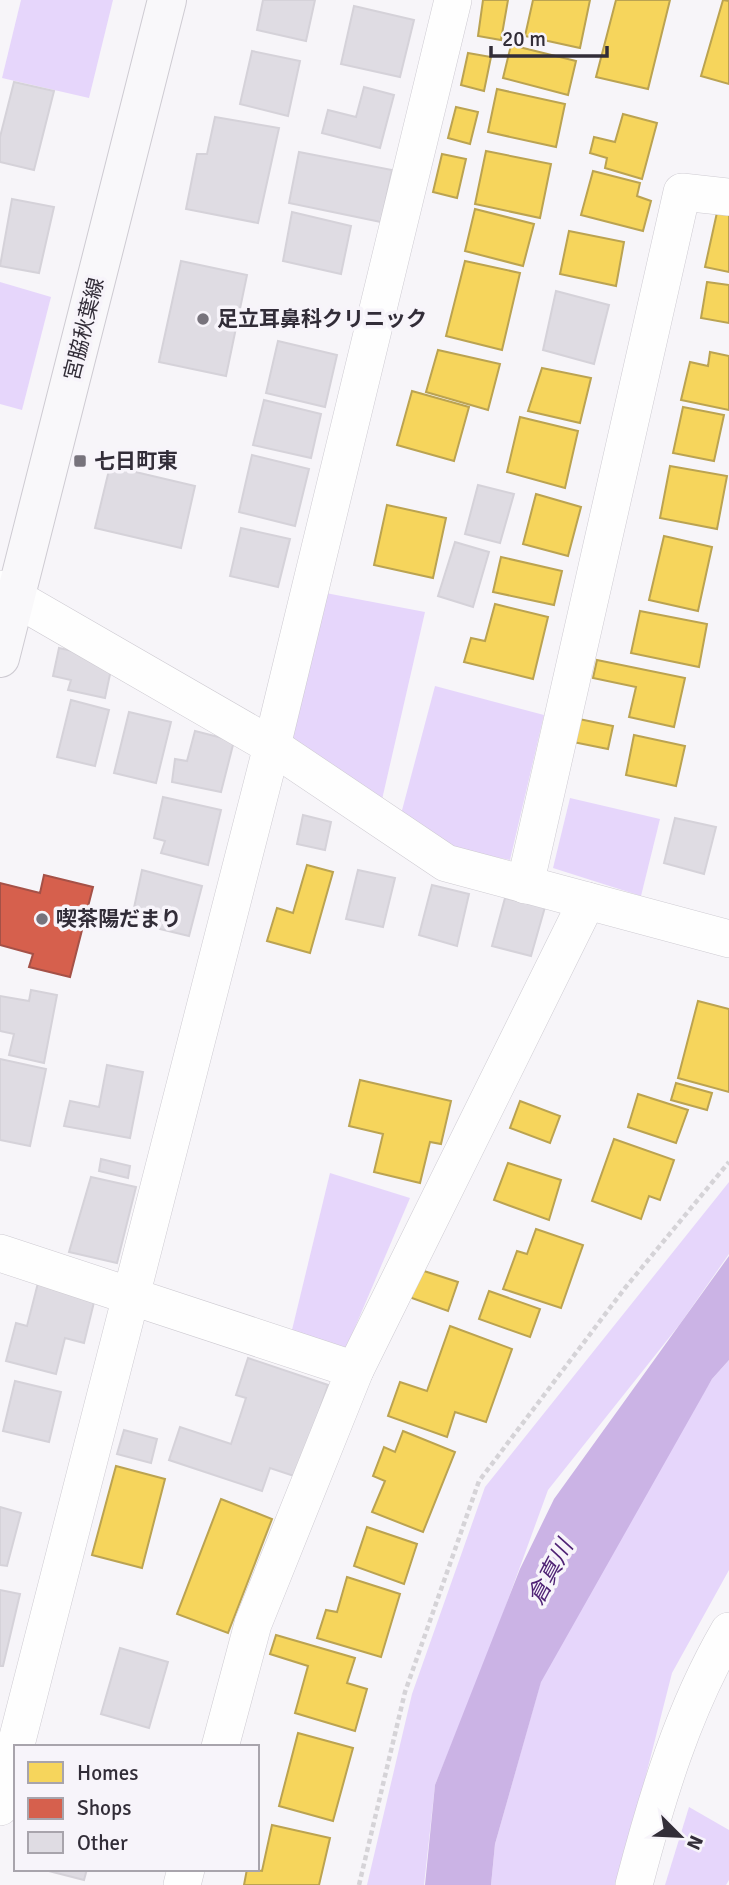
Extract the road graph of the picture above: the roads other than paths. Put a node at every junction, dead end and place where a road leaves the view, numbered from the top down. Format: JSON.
{"nodes":[{"id":1,"x":167,"y":0,"type":"edge"},
{"id":2,"x":453,"y":0,"type":"edge"},
{"id":3,"x":729,"y":197,"type":"edge"},
{"id":4,"x":8,"y":592,"type":"edge"},
{"id":5,"x":0,"y":658,"type":"edge"},
{"id":6,"x":272,"y":746,"type":"junction"},
{"id":7,"x":525,"y":885,"type":"junction"},
{"id":8,"x":587,"y":901,"type":"junction"},
{"id":9,"x":729,"y":939,"type":"edge"},
{"id":10,"x":0,"y":1254,"type":"edge"},
{"id":11,"x":131,"y":1297,"type":"junction"},
{"id":12,"x":355,"y":1370,"type":"junction"},
{"id":13,"x":729,"y":1631,"type":"edge"},
{"id":14,"x":716,"y":1685,"type":"edge"},
{"id":15,"x":16,"y":1745,"type":"edge"},
{"id":16,"x":221,"y":1745,"type":"edge"},
{"id":17,"x":14,"y":1752,"type":"edge"},
{"id":18,"x":0,"y":1807,"type":"edge"},
{"id":19,"x":634,"y":1885,"type":"edge"}],
"edges":[{"from":1,"to":4,"type":"street","name":"宮脇秋葉線"},
{"from":2,"to":6,"type":"street"},
{"from":3,"to":7,"type":"street"},
{"from":4,"to":5,"type":"street","name":"宮脇秋葉線"},
{"from":4,"to":6,"type":"street"},
{"from":6,"to":7,"type":"street"},
{"from":6,"to":11,"type":"street"},
{"from":7,"to":8,"type":"street"},
{"from":8,"to":9,"type":"street"},
{"from":8,"to":12,"type":"street"},
{"from":10,"to":11,"type":"street"},
{"from":11,"to":12,"type":"street"},
{"from":11,"to":15,"type":"street"},
{"from":12,"to":16,"type":"street"},
{"from":13,"to":14,"type":"street"},
{"from":14,"to":19,"type":"street"},
{"from":17,"to":18,"type":"street"}]}
